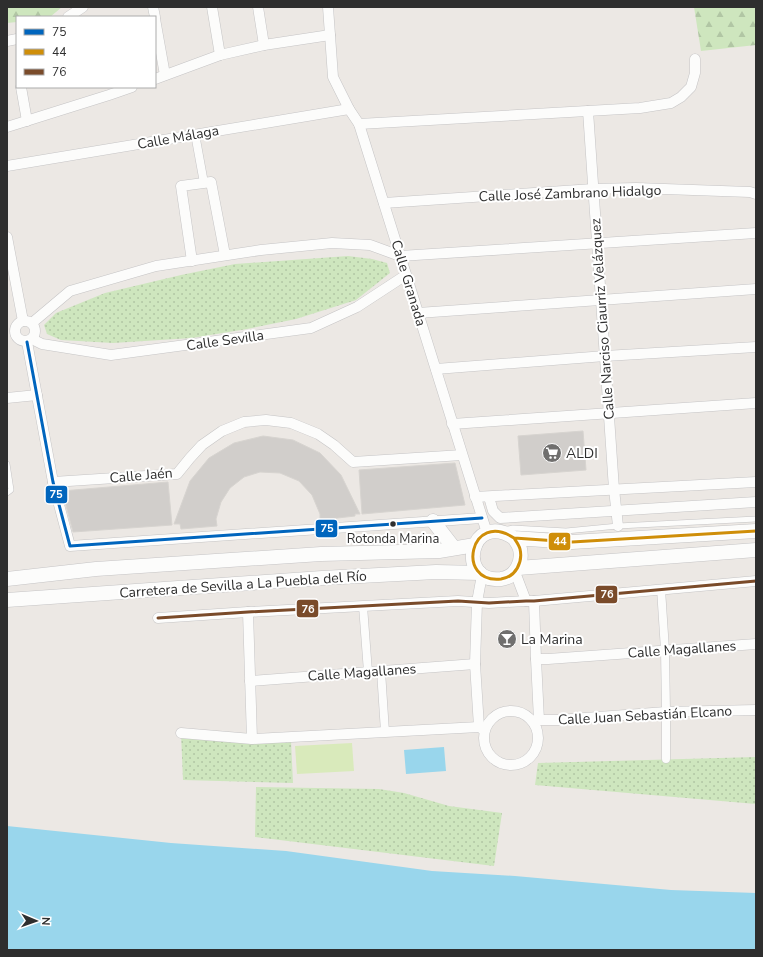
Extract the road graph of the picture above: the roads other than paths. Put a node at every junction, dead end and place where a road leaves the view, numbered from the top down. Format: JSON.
{"nodes":[{"id":1,"x":83,"y":7,"type":"edge"},
{"id":2,"x":212,"y":7,"type":"edge"},
{"id":3,"x":258,"y":7,"type":"edge"},
{"id":4,"x":328,"y":7,"type":"edge"},
{"id":5,"x":70,"y":16,"type":"edge"},
{"id":6,"x":156,"y":30,"type":"edge"},
{"id":7,"x":330,"y":34,"type":"junction"},
{"id":8,"x":264,"y":45,"type":"junction"},
{"id":9,"x":220,"y":55,"type":"junction"},
{"id":10,"x":695,"y":59,"type":"dead end"},
{"id":11,"x":160,"y":77,"type":"edge"},
{"id":12,"x":21,"y":88,"type":"edge"},
{"id":13,"x":126,"y":88,"type":"edge"},
{"id":14,"x":108,"y":91,"type":"edge"},
{"id":15,"x":349,"y":109,"type":"junction"},
{"id":16,"x":588,"y":111,"type":"junction"},
{"id":17,"x":27,"y":121,"type":"junction"},
{"id":18,"x":359,"y":124,"type":"junction"},
{"id":19,"x":7,"y":127,"type":"edge"},
{"id":20,"x":195,"y":134,"type":"junction"},
{"id":21,"x":7,"y":166,"type":"edge"},
{"id":22,"x":204,"y":183,"type":"junction"},
{"id":23,"x":593,"y":189,"type":"junction"},
{"id":24,"x":756,"y":194,"type":"edge"},
{"id":25,"x":384,"y":203,"type":"junction"},
{"id":26,"x":756,"y":233,"type":"edge"},
{"id":27,"x":7,"y":238,"type":"edge"},
{"id":28,"x":597,"y":243,"type":"junction"},
{"id":29,"x":225,"y":256,"type":"junction"},
{"id":30,"x":400,"y":256,"type":"junction"},
{"id":31,"x":192,"y":261,"type":"junction"},
{"id":32,"x":406,"y":275,"type":"junction"},
{"id":33,"x":756,"y":289,"type":"edge"},
{"id":34,"x":601,"y":299,"type":"junction"},
{"id":35,"x":418,"y":313,"type":"junction"},
{"id":36,"x":27,"y":322,"type":"junction"},
{"id":37,"x":11,"y":334,"type":"edge"},
{"id":38,"x":30,"y":341,"type":"junction"},
{"id":39,"x":756,"y":347,"type":"edge"},
{"id":40,"x":605,"y":356,"type":"junction"},
{"id":41,"x":436,"y":369,"type":"junction"},
{"id":42,"x":37,"y":395,"type":"junction"},
{"id":43,"x":7,"y":398,"type":"edge"},
{"id":44,"x":756,"y":403,"type":"edge"},
{"id":45,"x":608,"y":413,"type":"junction"},
{"id":46,"x":452,"y":424,"type":"junction"},
{"id":47,"x":462,"y":456,"type":"junction"},
{"id":48,"x":7,"y":464,"type":"edge"},
{"id":49,"x":53,"y":482,"type":"junction"},
{"id":50,"x":756,"y":482,"type":"edge"},
{"id":51,"x":614,"y":489,"type":"junction"},
{"id":52,"x":7,"y":493,"type":"edge"},
{"id":53,"x":475,"y":497,"type":"junction"},
{"id":54,"x":489,"y":497,"type":"junction"},
{"id":55,"x":756,"y":502,"type":"edge"},
{"id":56,"x":616,"y":511,"type":"junction"},
{"id":57,"x":482,"y":518,"type":"junction"},
{"id":58,"x":756,"y":519,"type":"edge"},
{"id":59,"x":433,"y":522,"type":"junction"},
{"id":60,"x":618,"y":526,"type":"junction"},
{"id":61,"x":501,"y":531,"type":"junction"},
{"id":62,"x":756,"y":531,"type":"edge"},
{"id":63,"x":487,"y":533,"type":"junction"},
{"id":64,"x":514,"y":538,"type":"junction"},
{"id":65,"x":475,"y":545,"type":"junction"},
{"id":66,"x":454,"y":548,"type":"junction"},
{"id":67,"x":756,"y":550,"type":"edge"},
{"id":68,"x":54,"y":568,"type":"dead end"},
{"id":69,"x":96,"y":569,"type":"junction"},
{"id":70,"x":516,"y":570,"type":"junction"},
{"id":71,"x":481,"y":574,"type":"junction"},
{"id":72,"x":7,"y":579,"type":"edge"},
{"id":73,"x":756,"y":581,"type":"edge"},
{"id":74,"x":661,"y":590,"type":"junction"},
{"id":75,"x":7,"y":600,"type":"edge"},
{"id":76,"x":530,"y":601,"type":"junction"},
{"id":77,"x":477,"y":602,"type":"junction"},
{"id":78,"x":363,"y":606,"type":"junction"},
{"id":79,"x":248,"y":612,"type":"junction"},
{"id":80,"x":158,"y":618,"type":"dead end"},
{"id":81,"x":756,"y":644,"type":"edge"},
{"id":82,"x":665,"y":650,"type":"junction"},
{"id":83,"x":536,"y":659,"type":"junction"},
{"id":84,"x":475,"y":664,"type":"junction"},
{"id":85,"x":382,"y":671,"type":"junction"},
{"id":86,"x":368,"y":672,"type":"junction"},
{"id":87,"x":250,"y":681,"type":"junction"},
{"id":88,"x":756,"y":710,"type":"edge"},
{"id":89,"x":666,"y":712,"type":"junction"},
{"id":90,"x":537,"y":722,"type":"junction"},
{"id":91,"x":482,"y":728,"type":"junction"},
{"id":92,"x":385,"y":732,"type":"junction"},
{"id":93,"x":181,"y":733,"type":"dead end"},
{"id":94,"x":252,"y":739,"type":"junction"},
{"id":95,"x":666,"y":759,"type":"dead end"}],
"edges":[{"from":1,"to":5,"type":"street"},
{"from":2,"to":9,"type":"street"},
{"from":3,"to":8,"type":"street"},
{"from":4,"to":7,"type":"street","name":"Calle Granada"},
{"from":6,"to":11,"type":"street"},
{"from":7,"to":8,"type":"street"},
{"from":7,"to":15,"type":"street","name":"Calle Granada"},
{"from":8,"to":9,"type":"street"},
{"from":9,"to":11,"type":"street"},
{"from":10,"to":16,"type":"street"},
{"from":12,"to":17,"type":"street"},
{"from":13,"to":14,"type":"street"},
{"from":14,"to":17,"type":"street"},
{"from":15,"to":18,"type":"street","name":"Calle Granada"},
{"from":15,"to":20,"type":"street","name":"Calle Málaga"},
{"from":16,"to":18,"type":"street"},
{"from":16,"to":23,"type":"street","name":"Calle Narciso Ciaurriz Velázquez"},
{"from":17,"to":19,"type":"street"},
{"from":18,"to":25,"type":"street","name":"Calle Granada"},
{"from":20,"to":21,"type":"street","name":"Calle Málaga"},
{"from":20,"to":22,"type":"street"},
{"from":22,"to":29,"type":"street"},
{"from":22,"to":31,"type":"street"},
{"from":23,"to":24,"type":"street","name":"Calle José Zambrano Hidalgo"},
{"from":23,"to":25,"type":"street","name":"Calle José Zambrano Hidalgo"},
{"from":23,"to":28,"type":"street","name":"Calle Narciso Ciaurriz Velázquez"},
{"from":25,"to":30,"type":"street","name":"Calle Granada"},
{"from":26,"to":28,"type":"street"},
{"from":27,"to":36,"type":"street"},
{"from":28,"to":30,"type":"street"},
{"from":28,"to":34,"type":"street","name":"Calle Narciso Ciaurriz Velázquez"},
{"from":29,"to":30,"type":"street"},
{"from":29,"to":31,"type":"street"},
{"from":30,"to":32,"type":"street","name":"Calle Granada"},
{"from":31,"to":36,"type":"street"},
{"from":32,"to":35,"type":"street","name":"Calle Granada"},
{"from":32,"to":38,"type":"street","name":"Calle Sevilla"},
{"from":33,"to":34,"type":"street"},
{"from":34,"to":35,"type":"street"},
{"from":34,"to":40,"type":"street","name":"Calle Narciso Ciaurriz Velázquez"},
{"from":35,"to":41,"type":"street","name":"Calle Granada"},
{"from":36,"to":37,"type":"street"},
{"from":36,"to":38,"type":"street"},
{"from":37,"to":38,"type":"street"},
{"from":38,"to":42,"type":"street"},
{"from":39,"to":40,"type":"street"},
{"from":40,"to":41,"type":"street"},
{"from":40,"to":45,"type":"street","name":"Calle Narciso Ciaurriz Velázquez"},
{"from":41,"to":46,"type":"street","name":"Calle Granada"},
{"from":42,"to":43,"type":"street"},
{"from":42,"to":49,"type":"street"},
{"from":44,"to":45,"type":"street"},
{"from":45,"to":46,"type":"street"},
{"from":45,"to":51,"type":"street","name":"Calle Narciso Ciaurriz Velázquez"},
{"from":46,"to":47,"type":"street","name":"Calle Granada"},
{"from":47,"to":49,"type":"street","name":"Calle Jaén"},
{"from":47,"to":53,"type":"street","name":"Calle Granada"},
{"from":48,"to":52,"type":"lane"},
{"from":49,"to":59,"type":"street"},
{"from":50,"to":51,"type":"street"},
{"from":51,"to":54,"type":"street"},
{"from":51,"to":56,"type":"street","name":"Calle Narciso Ciaurriz Velázquez"},
{"from":53,"to":54,"type":"street"},
{"from":53,"to":57,"type":"street","name":"Calle Granada"},
{"from":54,"to":56,"type":"street"},
{"from":55,"to":56,"type":"street"},
{"from":56,"to":60,"type":"street","name":"Calle Narciso Ciaurriz Velázquez"},
{"from":57,"to":59,"type":"street"},
{"from":57,"to":63,"type":"street","name":"Calle Granada"},
{"from":58,"to":60,"type":"lane"},
{"from":59,"to":66,"type":"main road"},
{"from":60,"to":61,"type":"lane"},
{"from":61,"to":63,"type":"main road"},
{"from":61,"to":64,"type":"main road"},
{"from":62,"to":64,"type":"main road"},
{"from":63,"to":65,"type":"main road"},
{"from":64,"to":70,"type":"main road"},
{"from":65,"to":66,"type":"main road","name":"Carretera de Sevilla a La Puebla del Río"},
{"from":65,"to":71,"type":"main road"},
{"from":66,"to":69,"type":"main road","name":"Carretera de Sevilla a La Puebla del Río"},
{"from":67,"to":70,"type":"main road"},
{"from":68,"to":69,"type":"lane"},
{"from":69,"to":72,"type":"main road","name":"Carretera de Sevilla a La Puebla del Río"},
{"from":70,"to":71,"type":"main road"},
{"from":70,"to":76,"type":"street"},
{"from":71,"to":75,"type":"main road","name":"Carretera de Sevilla a La Puebla del Río"},
{"from":71,"to":77,"type":"street"},
{"from":73,"to":74,"type":"street"},
{"from":74,"to":76,"type":"street"},
{"from":74,"to":82,"type":"street"},
{"from":76,"to":77,"type":"street"},
{"from":76,"to":83,"type":"street"},
{"from":77,"to":78,"type":"street"},
{"from":77,"to":84,"type":"street"},
{"from":78,"to":79,"type":"street"},
{"from":78,"to":86,"type":"street"},
{"from":79,"to":80,"type":"street"},
{"from":79,"to":87,"type":"street"},
{"from":81,"to":82,"type":"street","name":"Calle Magallanes"},
{"from":82,"to":83,"type":"street","name":"Calle Magallanes"},
{"from":82,"to":89,"type":"street"},
{"from":83,"to":90,"type":"street"},
{"from":84,"to":85,"type":"street","name":"Calle Magallanes"},
{"from":84,"to":91,"type":"street"},
{"from":85,"to":86,"type":"street","name":"Calle Magallanes"},
{"from":85,"to":92,"type":"street"},
{"from":86,"to":87,"type":"street","name":"Calle Magallanes"},
{"from":87,"to":94,"type":"street"},
{"from":88,"to":89,"type":"street","name":"Calle Juan Sebastián Elcano"},
{"from":89,"to":90,"type":"street","name":"Calle Juan Sebastián Elcano"},
{"from":89,"to":95,"type":"street"},
{"from":90,"to":91,"type":"street"},
{"from":90,"to":91,"type":"street"},
{"from":91,"to":92,"type":"street"},
{"from":92,"to":94,"type":"street"},
{"from":93,"to":94,"type":"street"}]}
